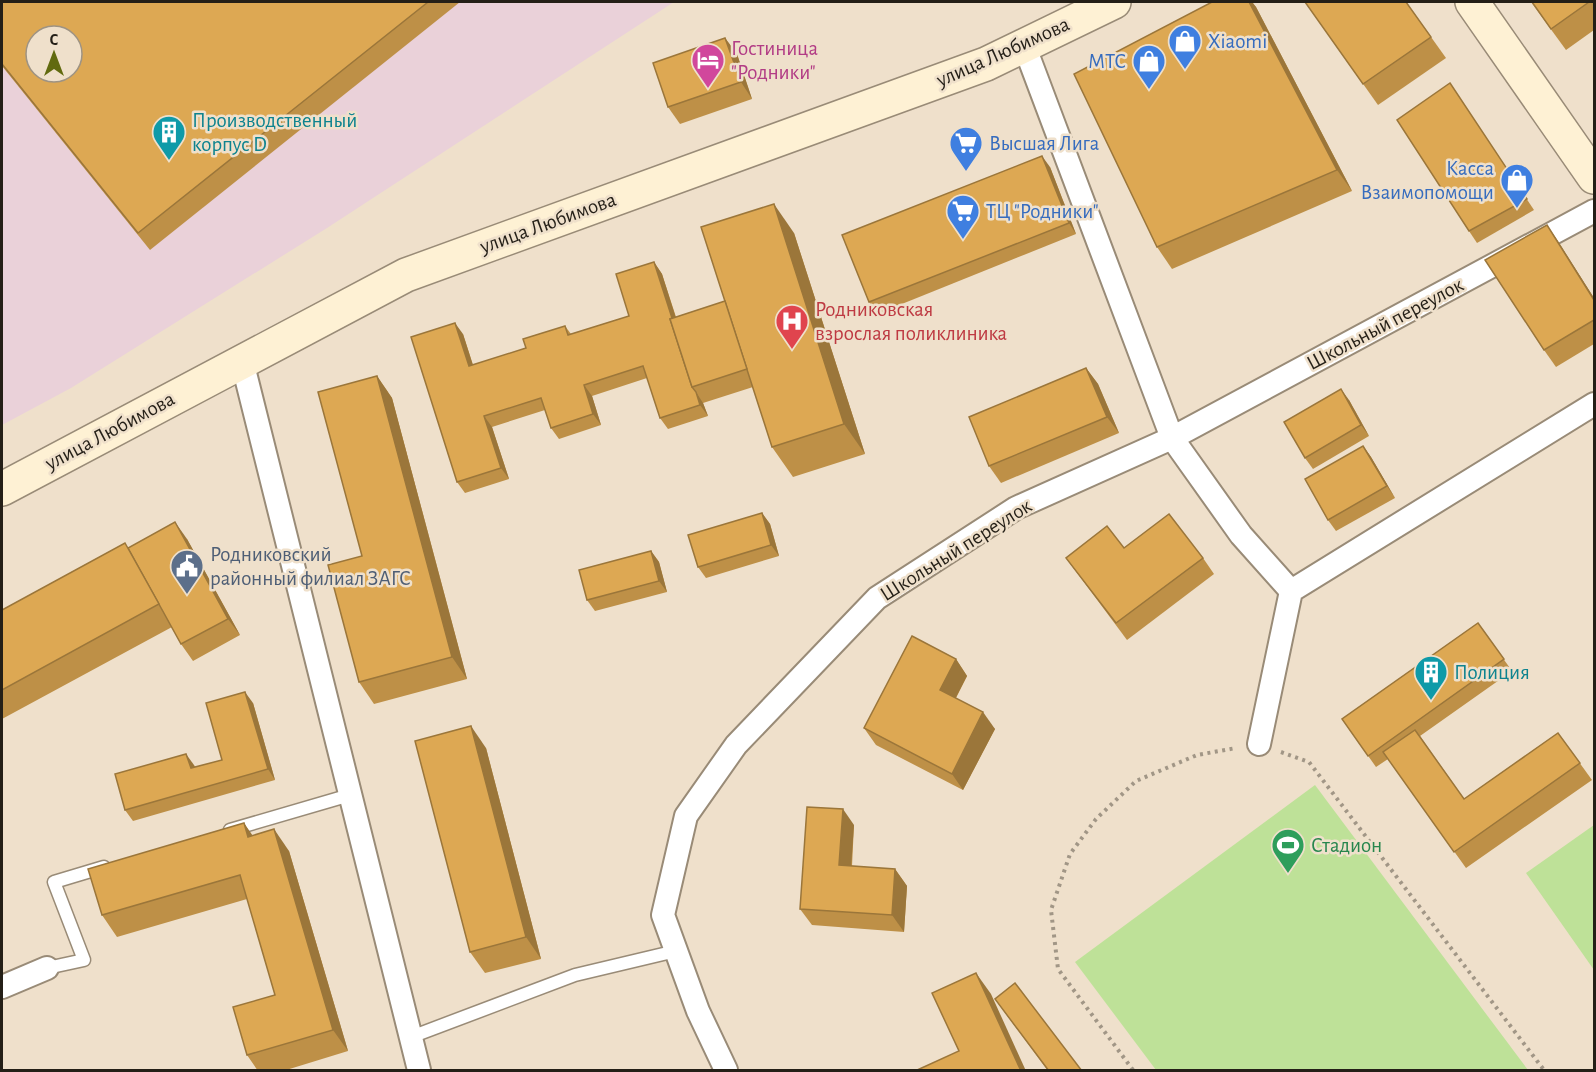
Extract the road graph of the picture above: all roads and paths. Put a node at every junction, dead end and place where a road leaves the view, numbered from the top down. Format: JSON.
{"nodes":[{"id":1,"x":1114,"y":2,"type":"edge"},
{"id":2,"x":1472,"y":2,"type":"edge"},
{"id":3,"x":1024,"y":45,"type":"junction"},
{"id":4,"x":1594,"y":177,"type":"edge"},
{"id":5,"x":1594,"y":211,"type":"edge"},
{"id":6,"x":242,"y":361,"type":"junction"},
{"id":7,"x":1594,"y":404,"type":"edge"},
{"id":8,"x":1172,"y":438,"type":"junction"},
{"id":9,"x":2,"y":489,"type":"edge"},
{"id":10,"x":1291,"y":591,"type":"junction"},
{"id":11,"x":1259,"y":744,"type":"junction"},
{"id":12,"x":350,"y":795,"type":"junction"},
{"id":13,"x":213,"y":835,"type":"edge"},
{"id":14,"x":111,"y":865,"type":"edge"},
{"id":15,"x":676,"y":951,"type":"junction"},
{"id":16,"x":47,"y":968,"type":"joint"},
{"id":17,"x":2,"y":987,"type":"edge"},
{"id":18,"x":411,"y":1037,"type":"junction"},
{"id":19,"x":419,"y":1071,"type":"edge"},
{"id":20,"x":726,"y":1071,"type":"edge"},
{"id":21,"x":1132,"y":1071,"type":"edge"},
{"id":22,"x":1544,"y":1071,"type":"edge"}],
"edges":[{"from":1,"to":3,"type":"main road","name":"улица Любимова"},
{"from":2,"to":4,"type":"main road"},
{"from":3,"to":6,"type":"main road","name":"улица Любимова"},
{"from":3,"to":8,"type":"street"},
{"from":5,"to":8,"type":"street","name":"Школьный переулок"},
{"from":6,"to":9,"type":"main road","name":"улица Любимова"},
{"from":6,"to":12,"type":"street"},
{"from":7,"to":10,"type":"street"},
{"from":8,"to":10,"type":"street"},
{"from":8,"to":15,"type":"street","name":"Школьный переулок"},
{"from":10,"to":11,"type":"street"},
{"from":11,"to":21,"type":"path"},
{"from":11,"to":22,"type":"path"},
{"from":12,"to":13,"type":"lane"},
{"from":12,"to":18,"type":"street"},
{"from":14,"to":16,"type":"lane"},
{"from":15,"to":18,"type":"lane"},
{"from":15,"to":20,"type":"street","name":"Школьный переулок"},
{"from":16,"to":17,"type":"street"},
{"from":18,"to":19,"type":"street"}]}
